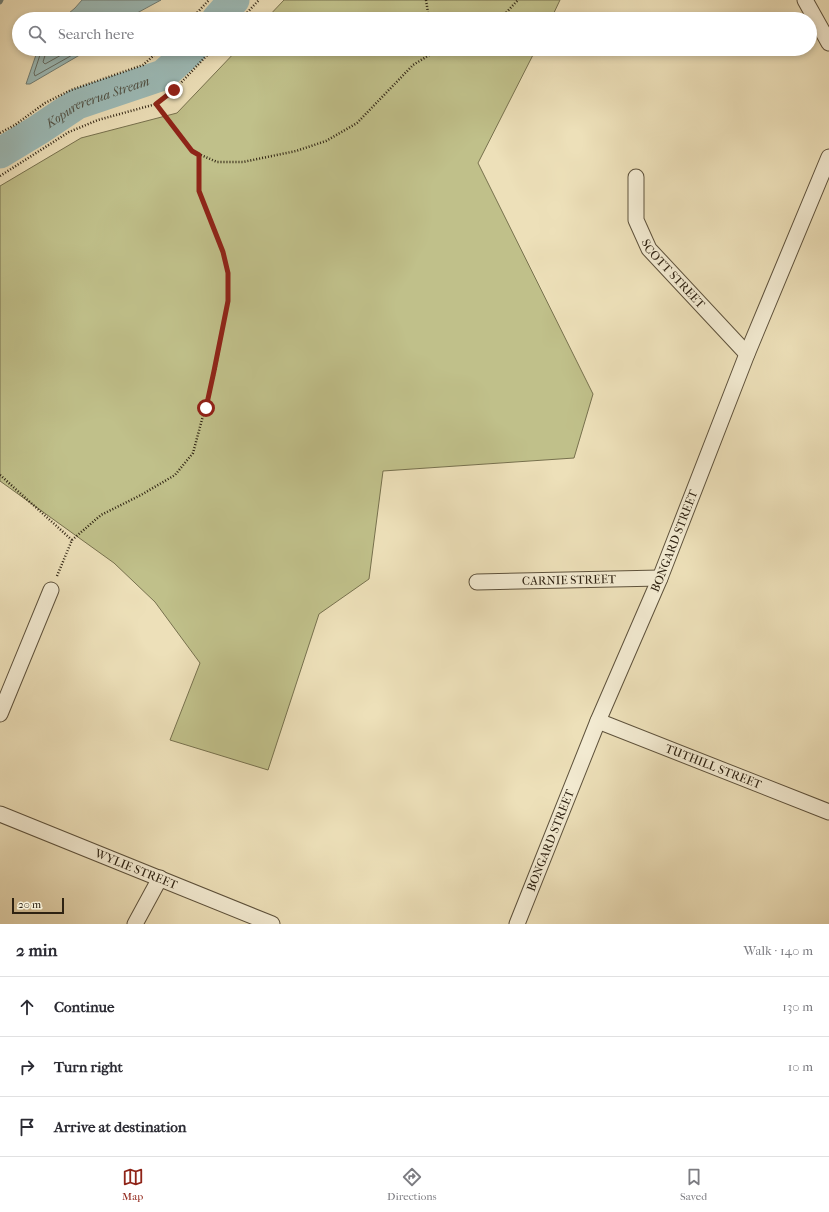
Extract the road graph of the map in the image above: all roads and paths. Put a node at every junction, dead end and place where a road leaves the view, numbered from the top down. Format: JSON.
{"nodes":[{"id":1,"x":209,"y":0,"type":"edge"},
{"id":2,"x":259,"y":0,"type":"edge"},
{"id":3,"x":426,"y":0,"type":"edge"},
{"id":4,"x":518,"y":0,"type":"edge"},
{"id":5,"x":805,"y":0,"type":"edge"},
{"id":6,"x":198,"y":12,"type":"edge"},
{"id":7,"x":248,"y":12,"type":"edge"},
{"id":8,"x":428,"y":12,"type":"edge"},
{"id":9,"x":507,"y":12,"type":"edge"},
{"id":10,"x":812,"y":12,"type":"edge"},
{"id":11,"x":817,"y":22,"type":"edge"},
{"id":12,"x":829,"y":43,"type":"edge"},
{"id":13,"x":153,"y":56,"type":"edge"},
{"id":14,"x":206,"y":56,"type":"edge"},
{"id":15,"x":426,"y":56,"type":"edge"},
{"id":16,"x":156,"y":104,"type":"junction"},
{"id":17,"x":0,"y":133,"type":"edge"},
{"id":18,"x":199,"y":155,"type":"junction"},
{"id":19,"x":829,"y":157,"type":"edge"},
{"id":20,"x":0,"y":176,"type":"edge"},
{"id":21,"x":636,"y":177,"type":"dead end"},
{"id":22,"x":747,"y":354,"type":"junction"},
{"id":23,"x":0,"y":475,"type":"edge"},
{"id":24,"x":72,"y":540,"type":"junction"},
{"id":25,"x":660,"y":578,"type":"junction"},
{"id":26,"x":477,"y":582,"type":"dead end"},
{"id":27,"x":51,"y":590,"type":"joint"},
{"id":28,"x":0,"y":714,"type":"edge"},
{"id":29,"x":598,"y":721,"type":"junction"},
{"id":30,"x":829,"y":812,"type":"edge"},
{"id":31,"x":0,"y":814,"type":"edge"},
{"id":32,"x":160,"y":878,"type":"junction"},
{"id":33,"x":135,"y":924,"type":"edge"},
{"id":34,"x":272,"y":924,"type":"edge"},
{"id":35,"x":517,"y":924,"type":"edge"}],
"edges":[{"from":1,"to":6,"type":"path"},
{"from":2,"to":7,"type":"path"},
{"from":3,"to":8,"type":"path"},
{"from":4,"to":9,"type":"path"},
{"from":5,"to":10,"type":"street"},
{"from":11,"to":12,"type":"street"},
{"from":13,"to":17,"type":"path"},
{"from":14,"to":16,"type":"path"},
{"from":15,"to":18,"type":"path"},
{"from":16,"to":18,"type":"path"},
{"from":16,"to":20,"type":"path"},
{"from":18,"to":24,"type":"path"},
{"from":19,"to":22,"type":"street","name":"BONGARD STREET"},
{"from":21,"to":22,"type":"street","name":"SCOTT STREET"},
{"from":22,"to":25,"type":"street","name":"BONGARD STREET"},
{"from":23,"to":24,"type":"path"},
{"from":24,"to":27,"type":"path"},
{"from":25,"to":26,"type":"street","name":"CARNIE STREET"},
{"from":25,"to":29,"type":"street","name":"BONGARD STREET"},
{"from":27,"to":28,"type":"street"},
{"from":29,"to":30,"type":"street","name":"TUTHILL STREET"},
{"from":29,"to":35,"type":"street","name":"BONGARD STREET"},
{"from":31,"to":32,"type":"street","name":"WYLIE STREET"},
{"from":32,"to":33,"type":"street"},
{"from":32,"to":34,"type":"street","name":"WYLIE STREET"}]}
